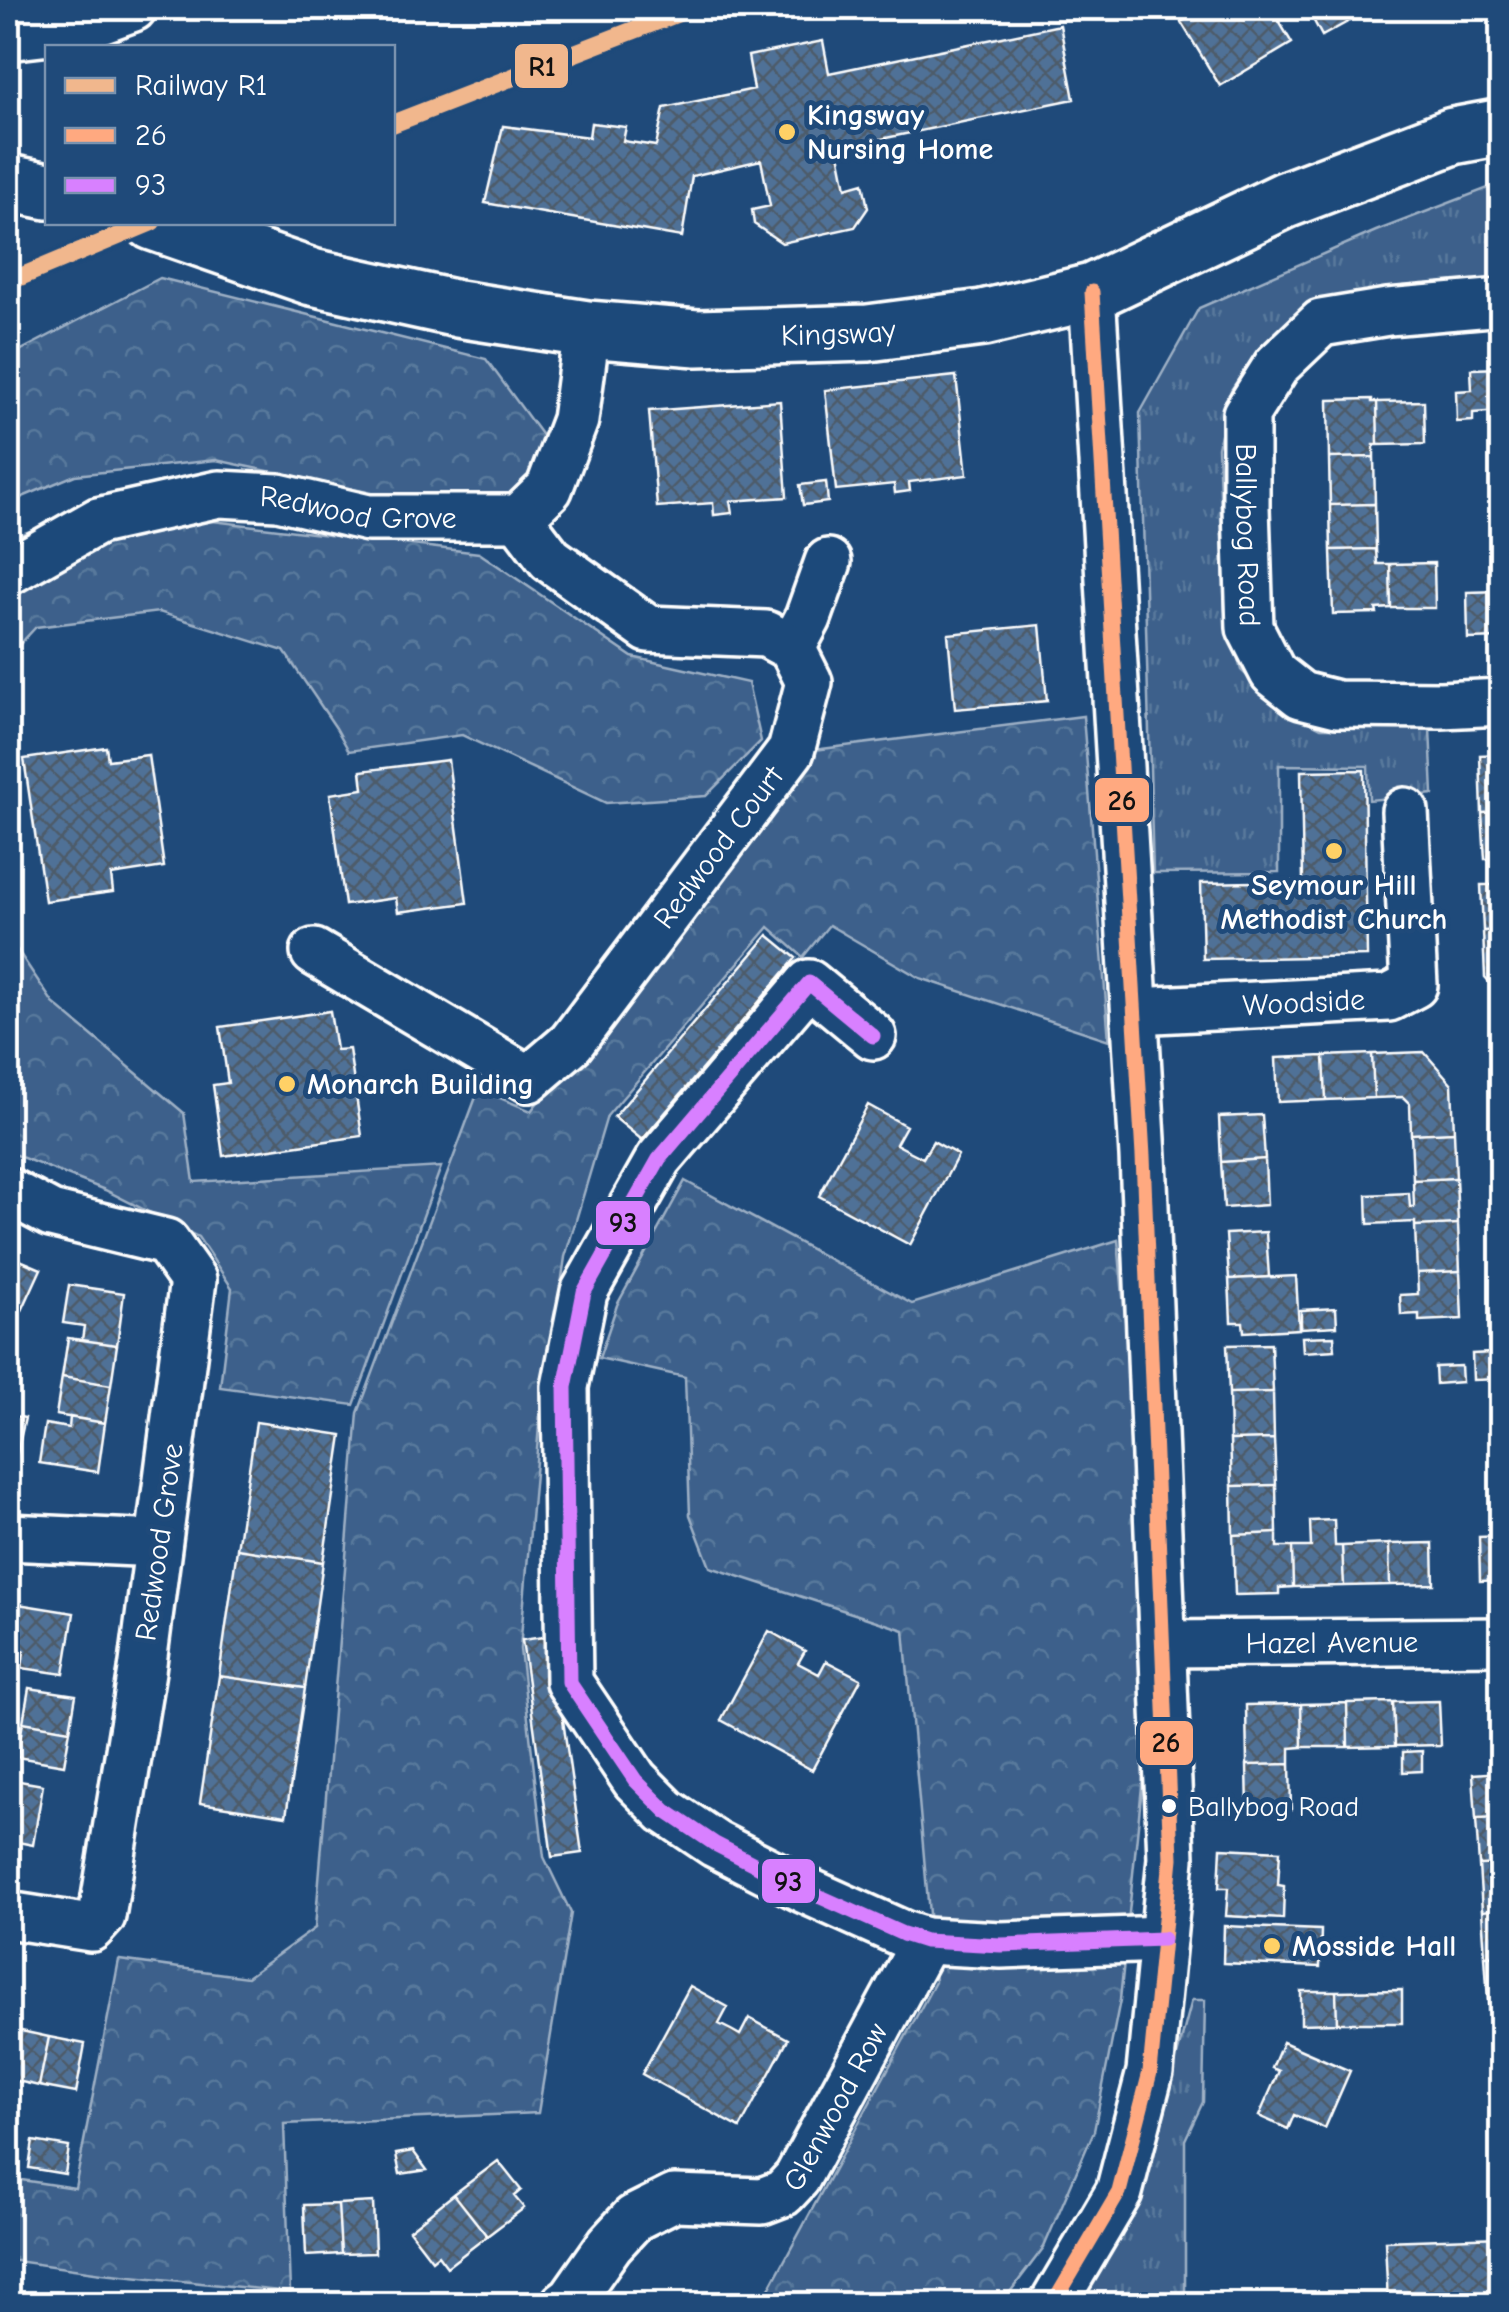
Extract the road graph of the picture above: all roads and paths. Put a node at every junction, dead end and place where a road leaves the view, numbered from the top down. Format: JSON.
{"nodes":[{"id":1,"x":134,"y":8,"type":"edge"},
{"id":2,"x":8,"y":37,"type":"edge"},
{"id":3,"x":1502,"y":127,"type":"edge"},
{"id":4,"x":8,"y":183,"type":"edge"},
{"id":5,"x":45,"y":190,"type":"edge"},
{"id":6,"x":162,"y":225,"type":"edge"},
{"id":7,"x":1092,"y":292,"type":"junction"},
{"id":8,"x":1502,"y":302,"type":"edge"},
{"id":9,"x":587,"y":329,"type":"junction"},
{"id":10,"x":519,"y":518,"type":"junction"},
{"id":11,"x":828,"y":562,"type":"dead end"},
{"id":12,"x":8,"y":572,"type":"edge"},
{"id":13,"x":792,"y":648,"type":"junction"},
{"id":14,"x":1502,"y":702,"type":"edge"},
{"id":15,"x":1405,"y":811,"type":"dead end"},
{"id":16,"x":314,"y":952,"type":"dead end"},
{"id":17,"x":1136,"y":1011,"type":"junction"},
{"id":18,"x":873,"y":1036,"type":"dead end"},
{"id":19,"x":8,"y":1191,"type":"edge"},
{"id":20,"x":8,"y":1538,"type":"edge"},
{"id":21,"x":158,"y":1544,"type":"junction"},
{"id":22,"x":1502,"y":1641,"type":"edge"},
{"id":23,"x":1164,"y":1644,"type":"junction"},
{"id":24,"x":8,"y":1915,"type":"edge"},
{"id":25,"x":1163,"y":1939,"type":"junction"},
{"id":26,"x":925,"y":1941,"type":"junction"},
{"id":27,"x":564,"y":2304,"type":"edge"},
{"id":28,"x":1052,"y":2304,"type":"edge"}],
"edges":[{"from":1,"to":2,"type":"street"},
{"from":3,"to":7,"type":"main road","name":"Kingsway"},
{"from":4,"to":5,"type":"main road"},
{"from":6,"to":9,"type":"main road","name":"Kingsway"},
{"from":7,"to":9,"type":"main road","name":"Kingsway"},
{"from":7,"to":17,"type":"street"},
{"from":8,"to":14,"type":"street","name":"Ballybog Road"},
{"from":9,"to":10,"type":"street"},
{"from":10,"to":12,"type":"street","name":"Redwood Grove"},
{"from":10,"to":13,"type":"street"},
{"from":11,"to":13,"type":"street"},
{"from":13,"to":16,"type":"street","name":"Redwood Court"},
{"from":15,"to":17,"type":"street","name":"Woodside"},
{"from":17,"to":23,"type":"street"},
{"from":18,"to":26,"type":"street"},
{"from":19,"to":21,"type":"street","name":"Redwood Grove"},
{"from":20,"to":21,"type":"street"},
{"from":21,"to":24,"type":"street","name":"Redwood Grove"},
{"from":22,"to":23,"type":"street","name":"Hazel Avenue"},
{"from":23,"to":25,"type":"street"},
{"from":25,"to":26,"type":"street"},
{"from":25,"to":28,"type":"street"},
{"from":26,"to":27,"type":"street","name":"Glenwood Row"}]}
